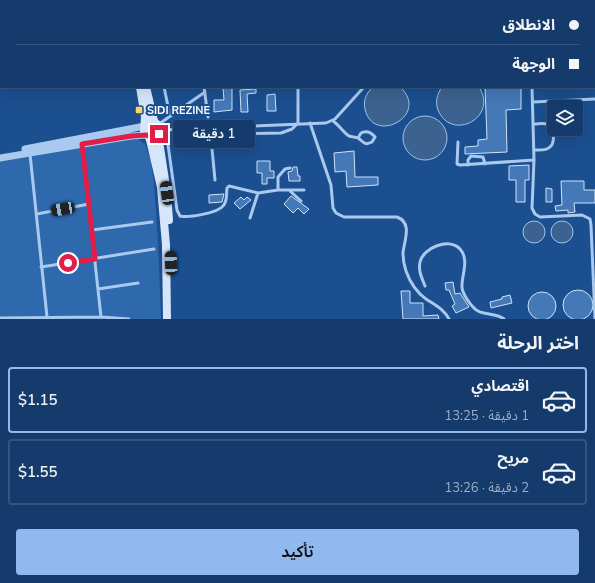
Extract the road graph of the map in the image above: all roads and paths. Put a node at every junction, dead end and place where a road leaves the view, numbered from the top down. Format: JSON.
{"nodes":[{"id":1,"x":140,"y":88,"type":"edge"},
{"id":2,"x":146,"y":88,"type":"edge"},
{"id":3,"x":164,"y":88,"type":"edge"},
{"id":4,"x":204,"y":88,"type":"edge"},
{"id":5,"x":298,"y":88,"type":"edge"},
{"id":6,"x":363,"y":88,"type":"edge"},
{"id":7,"x":532,"y":88,"type":"edge"},
{"id":8,"x":205,"y":92,"type":"junction"},
{"id":9,"x":595,"y":99,"type":"edge"},
{"id":10,"x":533,"y":102,"type":"junction"},
{"id":11,"x":170,"y":116,"type":"junction"},
{"id":12,"x":208,"y":117,"type":"dead end"},
{"id":13,"x":333,"y":121,"type":"junction"},
{"id":14,"x":298,"y":123,"type":"junction"},
{"id":15,"x":310,"y":123,"type":"junction"},
{"id":16,"x":534,"y":124,"type":"junction"},
{"id":17,"x":145,"y":125,"type":"junction"},
{"id":18,"x":160,"y":128,"type":"junction"},
{"id":19,"x":210,"y":128,"type":"junction"},
{"id":20,"x":221,"y":128,"type":"junction"},
{"id":21,"x":148,"y":136,"type":"junction"},
{"id":22,"x":358,"y":138,"type":"junction"},
{"id":23,"x":458,"y":142,"type":"dead end"},
{"id":24,"x":82,"y":144,"type":"junction"},
{"id":25,"x":534,"y":150,"type":"junction"},
{"id":26,"x":29,"y":151,"type":"junction"},
{"id":27,"x":0,"y":153,"type":"edge"},
{"id":28,"x":0,"y":158,"type":"edge"},
{"id":29,"x":534,"y":160,"type":"junction"},
{"id":30,"x":485,"y":164,"type":"junction"},
{"id":31,"x":468,"y":165,"type":"junction"},
{"id":32,"x":290,"y":168,"type":"dead end"},
{"id":33,"x":215,"y":180,"type":"dead end"},
{"id":34,"x":278,"y":190,"type":"junction"},
{"id":35,"x":290,"y":190,"type":"junction"},
{"id":36,"x":304,"y":190,"type":"dead end"},
{"id":37,"x":258,"y":193,"type":"junction"},
{"id":38,"x":301,"y":201,"type":"dead end"},
{"id":39,"x":89,"y":204,"type":"junction"},
{"id":40,"x":36,"y":214,"type":"junction"},
{"id":41,"x":250,"y":218,"type":"dead end"},
{"id":42,"x":152,"y":222,"type":"dead end"},
{"id":43,"x":92,"y":230,"type":"junction"},
{"id":44,"x":154,"y":249,"type":"dead end"},
{"id":45,"x":95,"y":259,"type":"junction"},
{"id":46,"x":41,"y":267,"type":"junction"},
{"id":47,"x":138,"y":283,"type":"dead end"},
{"id":48,"x":425,"y":286,"type":"dead end"},
{"id":49,"x":98,"y":288,"type":"junction"},
{"id":50,"x":47,"y":317,"type":"junction"},
{"id":51,"x":101,"y":317,"type":"junction"},
{"id":52,"x":0,"y":318,"type":"edge"},
{"id":53,"x":129,"y":319,"type":"edge"},
{"id":54,"x":168,"y":319,"type":"edge"},
{"id":55,"x":172,"y":319,"type":"edge"},
{"id":56,"x":449,"y":319,"type":"edge"},
{"id":57,"x":504,"y":319,"type":"edge"},
{"id":58,"x":595,"y":319,"type":"edge"}],
"edges":[{"from":1,"to":17,"type":"main road"},
{"from":2,"to":18,"type":"main road"},
{"from":3,"to":11,"type":"lane"},
{"from":4,"to":8,"type":"lane"},
{"from":5,"to":14,"type":"lane"},
{"from":6,"to":13,"type":"lane"},
{"from":7,"to":10,"type":"lane"},
{"from":8,"to":11,"type":"lane"},
{"from":8,"to":12,"type":"lane"},
{"from":9,"to":10,"type":"lane"},
{"from":10,"to":16,"type":"lane"},
{"from":11,"to":18,"type":"lane"},
{"from":13,"to":15,"type":"lane"},
{"from":13,"to":22,"type":"lane"},
{"from":14,"to":15,"type":"lane"},
{"from":14,"to":20,"type":"lane"},
{"from":14,"to":20,"type":"lane"},
{"from":15,"to":56,"type":"lane"},
{"from":16,"to":25,"type":"lane"},
{"from":16,"to":25,"type":"lane"},
{"from":17,"to":18,"type":"main road"},
{"from":17,"to":21,"type":"main road"},
{"from":17,"to":26,"type":"street"},
{"from":18,"to":19,"type":"lane"},
{"from":18,"to":21,"type":"main road"},
{"from":18,"to":37,"type":"lane"},
{"from":18,"to":55,"type":"main road"},
{"from":19,"to":20,"type":"lane"},
{"from":19,"to":33,"type":"lane"},
{"from":21,"to":24,"type":"street"},
{"from":21,"to":54,"type":"main road"},
{"from":22,"to":22,"type":"lane"},
{"from":23,"to":31,"type":"lane"},
{"from":24,"to":26,"type":"street"},
{"from":24,"to":39,"type":"lane"},
{"from":25,"to":29,"type":"lane"},
{"from":26,"to":27,"type":"street"},
{"from":26,"to":28,"type":"street"},
{"from":26,"to":40,"type":"lane"},
{"from":29,"to":30,"type":"lane"},
{"from":29,"to":58,"type":"lane"},
{"from":30,"to":31,"type":"lane"},
{"from":30,"to":31,"type":"lane"},
{"from":32,"to":34,"type":"lane"},
{"from":34,"to":35,"type":"lane"},
{"from":34,"to":37,"type":"lane"},
{"from":35,"to":36,"type":"lane"},
{"from":35,"to":38,"type":"lane"},
{"from":37,"to":41,"type":"lane"},
{"from":39,"to":40,"type":"lane"},
{"from":39,"to":43,"type":"lane"},
{"from":40,"to":46,"type":"lane"},
{"from":42,"to":43,"type":"lane"},
{"from":43,"to":45,"type":"lane"},
{"from":44,"to":45,"type":"lane"},
{"from":45,"to":46,"type":"lane"},
{"from":45,"to":49,"type":"lane"},
{"from":46,"to":50,"type":"lane"},
{"from":47,"to":49,"type":"lane"},
{"from":48,"to":57,"type":"lane"},
{"from":49,"to":51,"type":"lane"},
{"from":50,"to":51,"type":"lane"},
{"from":50,"to":52,"type":"lane"},
{"from":51,"to":53,"type":"lane"}]}
